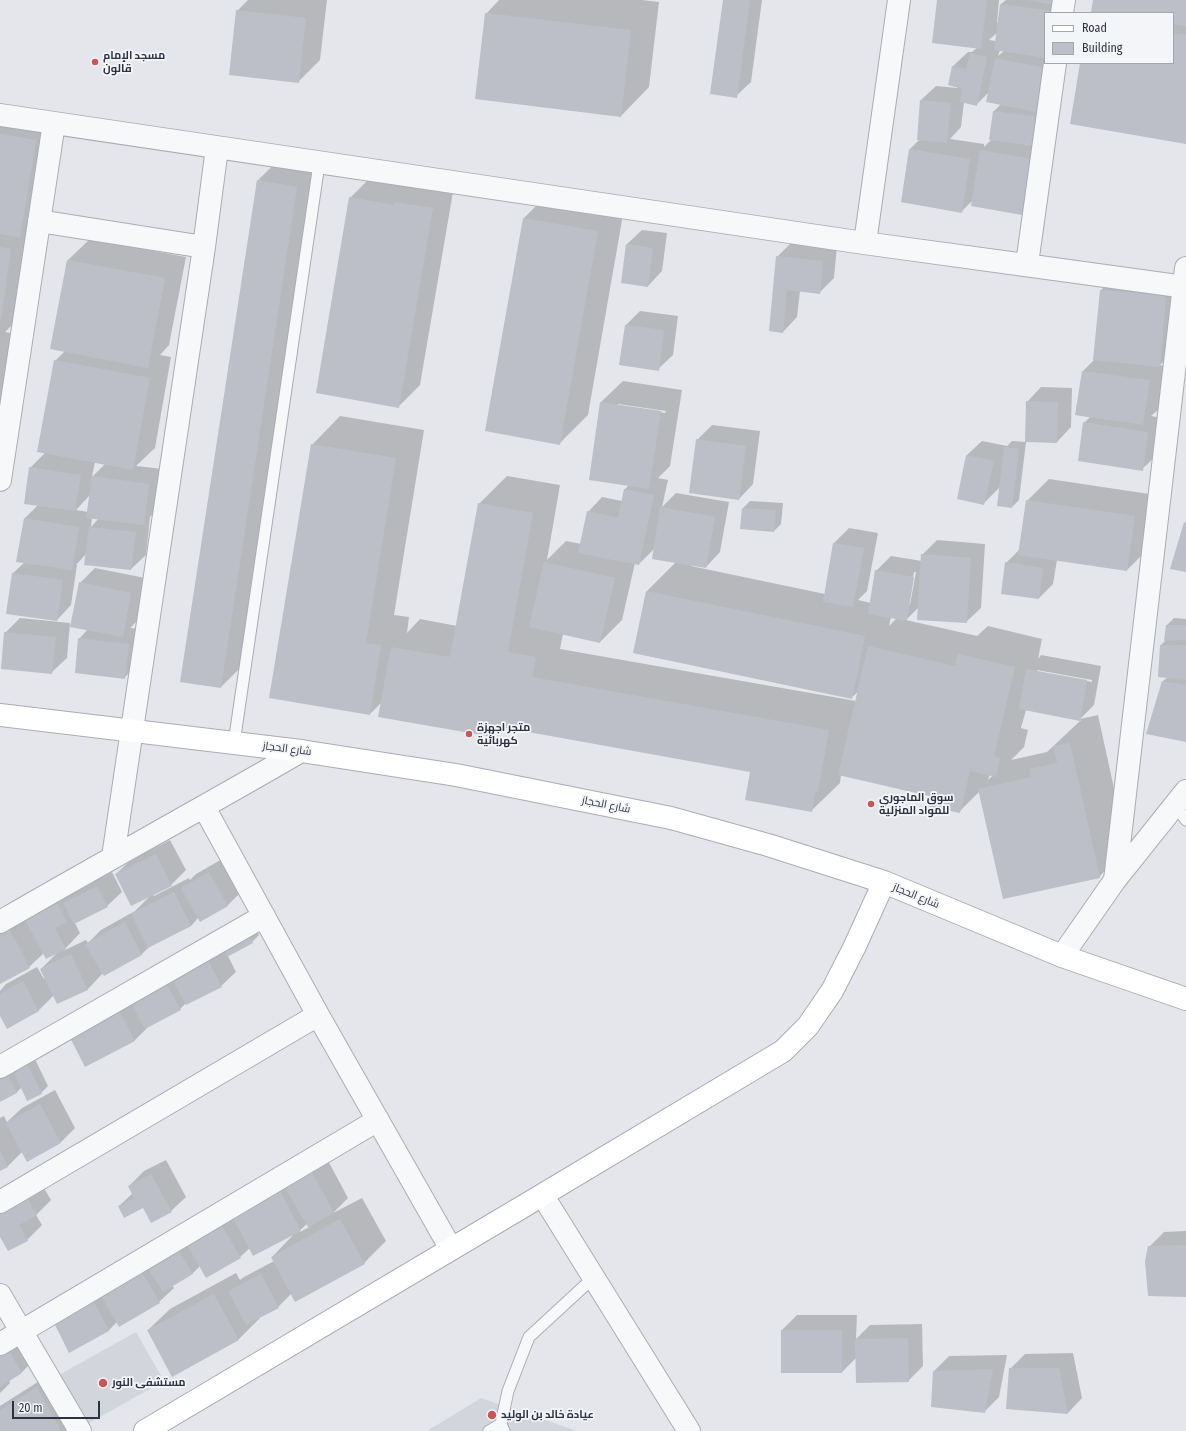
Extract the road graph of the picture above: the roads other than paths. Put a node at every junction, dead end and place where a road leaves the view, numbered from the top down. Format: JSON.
{"nodes":[{"id":1,"x":899,"y":0,"type":"edge"},
{"id":2,"x":1064,"y":0,"type":"edge"},
{"id":3,"x":1062,"y":12,"type":"edge"},
{"id":4,"x":1055,"y":64,"type":"edge"},
{"id":5,"x":0,"y":115,"type":"edge"},
{"id":6,"x":54,"y":123,"type":"junction"},
{"id":7,"x":217,"y":148,"type":"junction"},
{"id":8,"x":319,"y":164,"type":"junction"},
{"id":9,"x":39,"y":221,"type":"junction"},
{"id":10,"x":865,"y":243,"type":"junction"},
{"id":11,"x":204,"y":246,"type":"junction"},
{"id":12,"x":1027,"y":264,"type":"junction"},
{"id":13,"x":1185,"y":281,"type":"edge"},
{"id":14,"x":0,"y":480,"type":"edge"},
{"id":15,"x":0,"y":715,"type":"edge"},
{"id":16,"x":132,"y":731,"type":"junction"},
{"id":17,"x":234,"y":743,"type":"junction"},
{"id":18,"x":301,"y":751,"type":"junction"},
{"id":19,"x":1182,"y":805,"type":"edge"},
{"id":20,"x":204,"y":807,"type":"junction"},
{"id":21,"x":113,"y":856,"type":"junction"},
{"id":22,"x":1115,"y":880,"type":"junction"},
{"id":23,"x":884,"y":882,"type":"junction"},
{"id":24,"x":264,"y":916,"type":"junction"},
{"id":25,"x":0,"y":922,"type":"edge"},
{"id":26,"x":1062,"y":956,"type":"junction"},
{"id":27,"x":1186,"y":999,"type":"edge"},
{"id":28,"x":318,"y":1015,"type":"junction"},
{"id":29,"x":0,"y":1067,"type":"edge"},
{"id":30,"x":378,"y":1120,"type":"junction"},
{"id":31,"x":543,"y":1196,"type":"junction"},
{"id":32,"x":0,"y":1202,"type":"edge"},
{"id":33,"x":451,"y":1249,"type":"junction"},
{"id":34,"x":593,"y":1278,"type":"junction"},
{"id":35,"x":0,"y":1295,"type":"edge"},
{"id":36,"x":20,"y":1331,"type":"junction"},
{"id":37,"x":0,"y":1344,"type":"edge"},
{"id":38,"x":502,"y":1428,"type":"edge"},
{"id":39,"x":80,"y":1431,"type":"edge"},
{"id":40,"x":145,"y":1431,"type":"edge"},
{"id":41,"x":489,"y":1431,"type":"edge"},
{"id":42,"x":689,"y":1431,"type":"edge"}],
"edges":[{"from":1,"to":10,"type":"street"},
{"from":2,"to":3,"type":"street"},
{"from":4,"to":12,"type":"street"},
{"from":5,"to":6,"type":"street"},
{"from":6,"to":7,"type":"street"},
{"from":6,"to":9,"type":"street"},
{"from":7,"to":8,"type":"street"},
{"from":7,"to":11,"type":"street"},
{"from":8,"to":10,"type":"street"},
{"from":8,"to":17,"type":"lane"},
{"from":9,"to":11,"type":"street"},
{"from":9,"to":14,"type":"street"},
{"from":10,"to":12,"type":"street"},
{"from":11,"to":16,"type":"street"},
{"from":12,"to":13,"type":"street"},
{"from":13,"to":22,"type":"street"},
{"from":15,"to":16,"type":"main road","name":"شارع الحجاز"},
{"from":16,"to":17,"type":"main road","name":"شارع الحجاز"},
{"from":16,"to":21,"type":"street"},
{"from":17,"to":18,"type":"main road","name":"شارع الحجاز"},
{"from":18,"to":20,"type":"street"},
{"from":18,"to":23,"type":"main road","name":"شارع الحجاز"},
{"from":19,"to":22,"type":"street"},
{"from":20,"to":21,"type":"street"},
{"from":20,"to":24,"type":"street"},
{"from":21,"to":25,"type":"street"},
{"from":22,"to":26,"type":"street"},
{"from":23,"to":26,"type":"main road","name":"شارع الحجاز"},
{"from":23,"to":31,"type":"main road"},
{"from":24,"to":28,"type":"street"},
{"from":24,"to":29,"type":"street"},
{"from":26,"to":27,"type":"main road","name":"شارع الحجاز"},
{"from":28,"to":30,"type":"street"},
{"from":28,"to":32,"type":"street"},
{"from":30,"to":33,"type":"street"},
{"from":30,"to":36,"type":"street"},
{"from":31,"to":33,"type":"main road"},
{"from":31,"to":34,"type":"street"},
{"from":33,"to":40,"type":"main road"},
{"from":34,"to":38,"type":"lane"},
{"from":34,"to":42,"type":"street"},
{"from":35,"to":36,"type":"street"},
{"from":36,"to":37,"type":"street"},
{"from":36,"to":39,"type":"street"},
{"from":38,"to":41,"type":"lane"}]}
